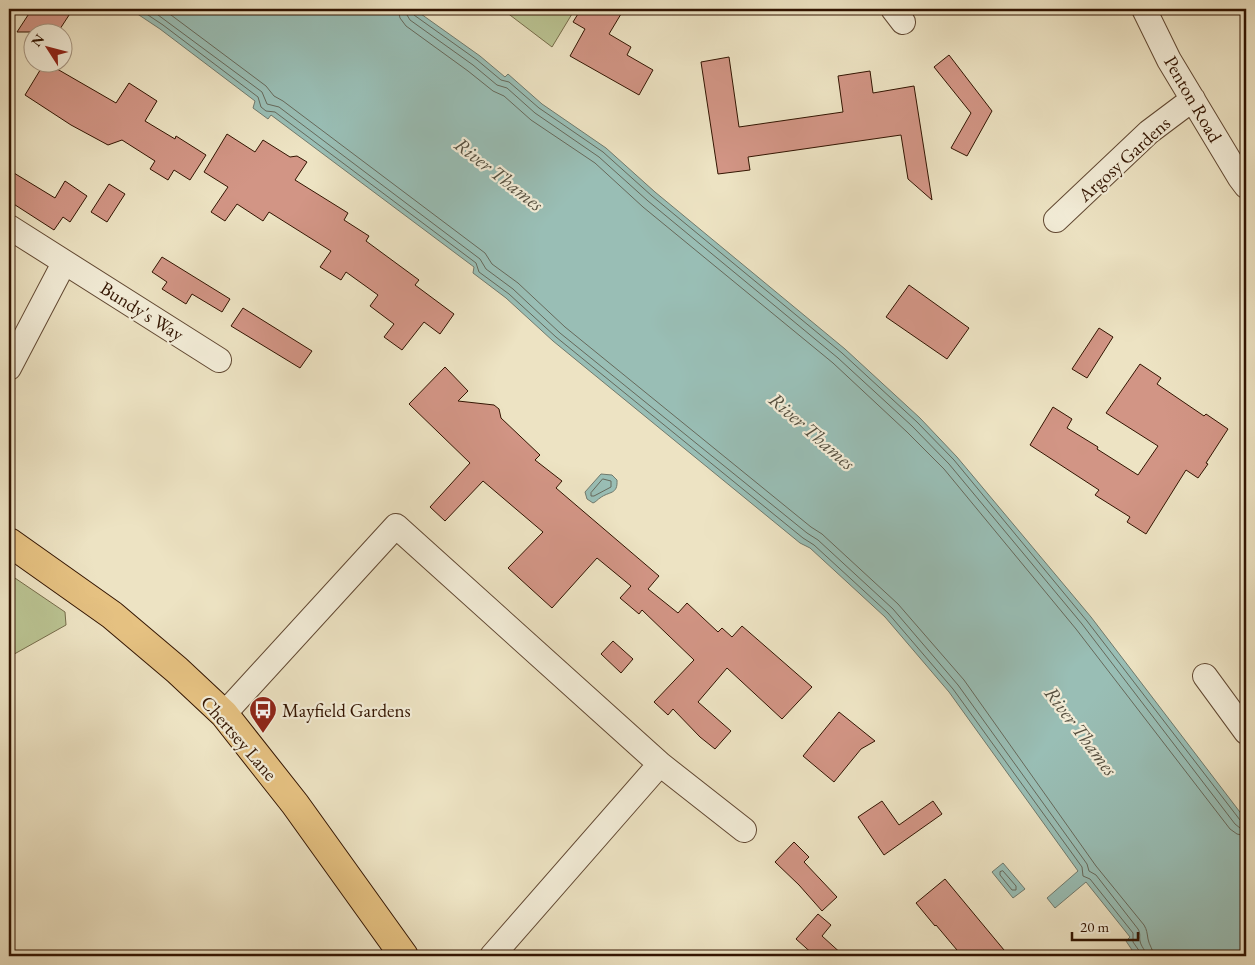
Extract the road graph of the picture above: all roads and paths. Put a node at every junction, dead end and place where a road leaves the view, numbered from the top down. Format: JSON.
{"nodes":[{"id":1,"x":1144,"y":9,"type":"edge"},
{"id":2,"x":1193,"y":99,"type":"junction"},
{"id":3,"x":1246,"y":186,"type":"edge"},
{"id":4,"x":1056,"y":220,"type":"dead end"},
{"id":5,"x":9,"y":227,"type":"edge"},
{"id":6,"x":64,"y":263,"type":"junction"},
{"id":7,"x":219,"y":360,"type":"dead end"},
{"id":8,"x":9,"y":368,"type":"edge"},
{"id":9,"x":9,"y":542,"type":"edge"},
{"id":10,"x":1205,"y":676,"type":"dead end"},
{"id":11,"x":224,"y":714,"type":"junction"},
{"id":12,"x":1246,"y":732,"type":"edge"},
{"id":13,"x":660,"y":764,"type":"junction"},
{"id":14,"x":744,"y":830,"type":"dead end"},
{"id":15,"x":404,"y":956,"type":"edge"},
{"id":16,"x":492,"y":956,"type":"edge"}],
"edges":[{"from":1,"to":2,"type":"street","name":"Penton Road"},
{"from":2,"to":3,"type":"street","name":"Penton Road"},
{"from":2,"to":4,"type":"street","name":"Argosy Gardens"},
{"from":5,"to":6,"type":"street","name":"Bundy's Way"},
{"from":6,"to":7,"type":"street","name":"Bundy's Way"},
{"from":6,"to":8,"type":"street"},
{"from":9,"to":11,"type":"main road","name":"Chertsey Lane"},
{"from":10,"to":12,"type":"street"},
{"from":11,"to":13,"type":"street"},
{"from":11,"to":15,"type":"main road","name":"Chertsey Lane"},
{"from":13,"to":14,"type":"street"},
{"from":13,"to":16,"type":"street"}]}
